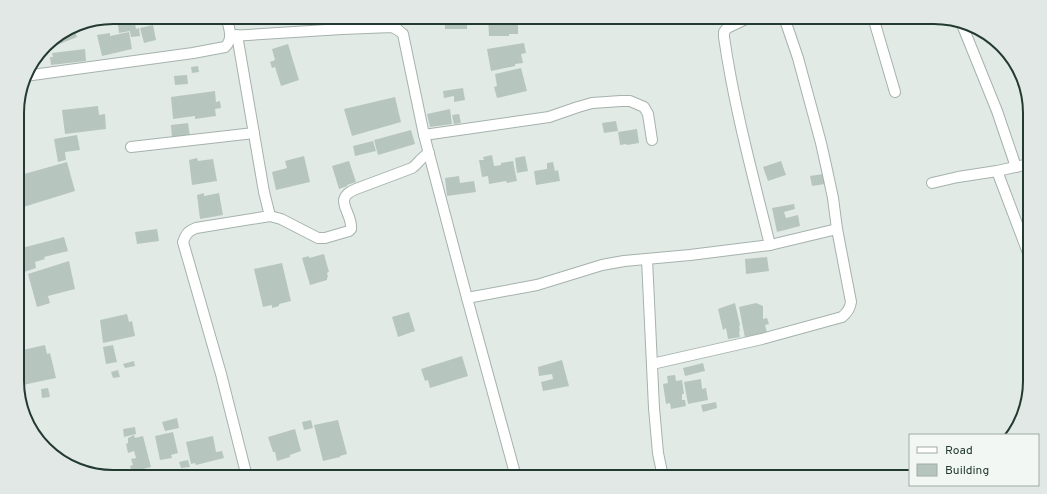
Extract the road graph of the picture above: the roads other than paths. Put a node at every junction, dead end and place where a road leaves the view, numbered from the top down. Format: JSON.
{"nodes":[{"id":1,"x":229,"y":24,"type":"edge"},
{"id":2,"x":341,"y":24,"type":"edge"},
{"id":3,"x":395,"y":24,"type":"edge"},
{"id":4,"x":735,"y":24,"type":"edge"},
{"id":5,"x":786,"y":24,"type":"edge"},
{"id":6,"x":875,"y":24,"type":"edge"},
{"id":7,"x":396,"y":28,"type":"junction"},
{"id":8,"x":342,"y":29,"type":"junction"},
{"id":9,"x":964,"y":30,"type":"edge"},
{"id":10,"x":234,"y":35,"type":"junction"},
{"id":11,"x":33,"y":75,"type":"edge"},
{"id":12,"x":895,"y":92,"type":"dead end"},
{"id":13,"x":254,"y":133,"type":"junction"},
{"id":14,"x":424,"y":136,"type":"junction"},
{"id":15,"x":652,"y":140,"type":"dead end"},
{"id":16,"x":130,"y":147,"type":"dead end"},
{"id":17,"x":429,"y":153,"type":"junction"},
{"id":18,"x":1023,"y":165,"type":"edge"},
{"id":19,"x":1016,"y":167,"type":"junction"},
{"id":20,"x":997,"y":171,"type":"junction"},
{"id":21,"x":932,"y":183,"type":"dead end"},
{"id":22,"x":270,"y":216,"type":"junction"},
{"id":23,"x":836,"y":229,"type":"junction"},
{"id":24,"x":1023,"y":240,"type":"edge"},
{"id":25,"x":770,"y":245,"type":"junction"},
{"id":26,"x":647,"y":260,"type":"junction"},
{"id":27,"x":467,"y":298,"type":"junction"},
{"id":28,"x":652,"y":364,"type":"junction"},
{"id":29,"x":245,"y":470,"type":"edge"},
{"id":30,"x":514,"y":470,"type":"edge"},
{"id":31,"x":662,"y":470,"type":"edge"}],
"edges":[{"from":1,"to":10,"type":"street"},
{"from":2,"to":8,"type":"street"},
{"from":3,"to":7,"type":"street"},
{"from":4,"to":25,"type":"street"},
{"from":5,"to":23,"type":"street"},
{"from":6,"to":12,"type":"street"},
{"from":7,"to":8,"type":"street"},
{"from":7,"to":14,"type":"street"},
{"from":8,"to":10,"type":"street"},
{"from":9,"to":19,"type":"street"},
{"from":10,"to":11,"type":"street"},
{"from":10,"to":13,"type":"street"},
{"from":13,"to":16,"type":"street"},
{"from":13,"to":22,"type":"street"},
{"from":14,"to":15,"type":"street"},
{"from":14,"to":17,"type":"street"},
{"from":17,"to":22,"type":"street"},
{"from":17,"to":27,"type":"street"},
{"from":18,"to":19,"type":"street"},
{"from":19,"to":20,"type":"street"},
{"from":20,"to":21,"type":"street"},
{"from":20,"to":24,"type":"street"},
{"from":22,"to":29,"type":"street"},
{"from":23,"to":25,"type":"street"},
{"from":23,"to":28,"type":"street"},
{"from":25,"to":26,"type":"street"},
{"from":26,"to":27,"type":"street"},
{"from":26,"to":28,"type":"street"},
{"from":27,"to":30,"type":"street"},
{"from":28,"to":31,"type":"street"}]}
